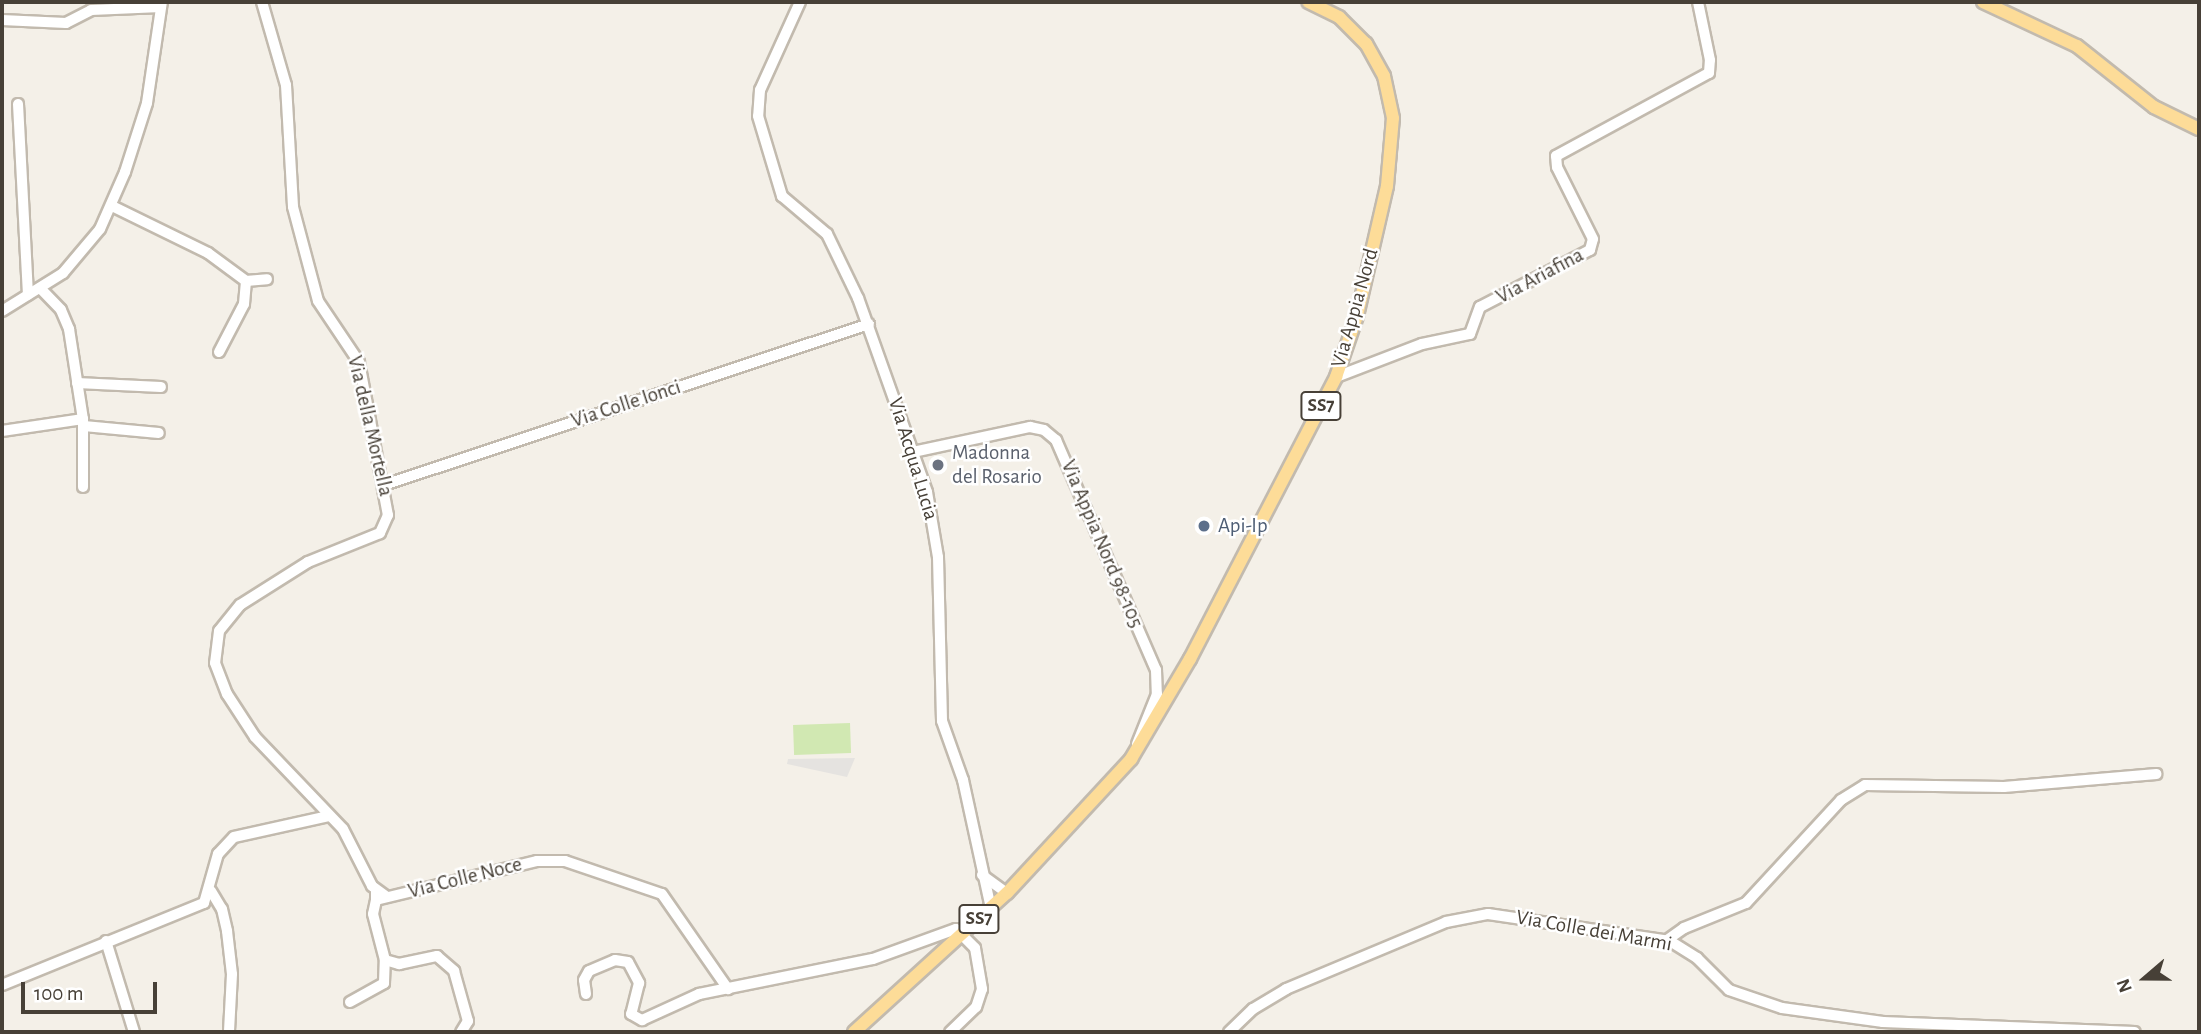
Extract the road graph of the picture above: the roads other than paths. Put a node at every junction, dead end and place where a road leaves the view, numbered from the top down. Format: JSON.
{"nodes":[{"id":1,"x":262,"y":2,"type":"edge"},
{"id":2,"x":800,"y":2,"type":"edge"},
{"id":3,"x":1308,"y":2,"type":"edge"},
{"id":4,"x":1698,"y":2,"type":"edge"},
{"id":5,"x":1983,"y":2,"type":"edge"},
{"id":6,"x":162,"y":4,"type":"edge"},
{"id":7,"x":2,"y":20,"type":"edge"},
{"id":8,"x":18,"y":104,"type":"dead end"},
{"id":9,"x":2199,"y":129,"type":"edge"},
{"id":10,"x":112,"y":206,"type":"junction"},
{"id":11,"x":267,"y":279,"type":"dead end"},
{"id":12,"x":246,"y":281,"type":"junction"},
{"id":13,"x":40,"y":288,"type":"junction"},
{"id":14,"x":28,"y":295,"type":"junction"},
{"id":15,"x":2,"y":311,"type":"edge"},
{"id":16,"x":869,"y":324,"type":"junction"},
{"id":17,"x":219,"y":352,"type":"dead end"},
{"id":18,"x":1336,"y":377,"type":"junction"},
{"id":19,"x":77,"y":383,"type":"junction"},
{"id":20,"x":161,"y":387,"type":"dead end"},
{"id":21,"x":84,"y":423,"type":"junction"},
{"id":22,"x":2,"y":430,"type":"edge"},
{"id":23,"x":159,"y":433,"type":"dead end"},
{"id":24,"x":913,"y":452,"type":"junction"},
{"id":25,"x":384,"y":485,"type":"junction"},
{"id":26,"x":83,"y":487,"type":"dead end"},
{"id":27,"x":1137,"y":751,"type":"junction"},
{"id":28,"x":2155,"y":774,"type":"dead end"},
{"id":29,"x":329,"y":816,"type":"junction"},
{"id":30,"x":982,"y":874,"type":"junction"},
{"id":31,"x":211,"y":891,"type":"junction"},
{"id":32,"x":1007,"y":893,"type":"junction"},
{"id":33,"x":379,"y":895,"type":"junction"},
{"id":34,"x":991,"y":908,"type":"junction"},
{"id":35,"x":964,"y":933,"type":"junction"},
{"id":36,"x":1667,"y":940,"type":"junction"},
{"id":37,"x":106,"y":941,"type":"junction"},
{"id":38,"x":385,"y":960,"type":"junction"},
{"id":39,"x":2,"y":985,"type":"edge"},
{"id":40,"x":728,"y":989,"type":"junction"},
{"id":41,"x":586,"y":994,"type":"dead end"},
{"id":42,"x":350,"y":1002,"type":"dead end"},
{"id":43,"x":134,"y":1032,"type":"edge"},
{"id":44,"x":229,"y":1032,"type":"edge"},
{"id":45,"x":461,"y":1032,"type":"edge"},
{"id":46,"x":855,"y":1032,"type":"edge"},
{"id":47,"x":950,"y":1032,"type":"edge"},
{"id":48,"x":1229,"y":1032,"type":"edge"},
{"id":49,"x":2135,"y":1032,"type":"edge"}],
"edges":[{"from":1,"to":25,"type":"street","name":"Via della Mortella"},
{"from":2,"to":16,"type":"street","name":"Via Acqua Lucia"},
{"from":3,"to":18,"type":"main road","name":"Via Appia Nord","number":"SS7"},
{"from":4,"to":18,"type":"street","name":"Via Ariafina"},
{"from":5,"to":9,"type":"main road"},
{"from":6,"to":7,"type":"street"},
{"from":6,"to":10,"type":"street"},
{"from":8,"to":14,"type":"street"},
{"from":10,"to":12,"type":"street"},
{"from":10,"to":13,"type":"street"},
{"from":11,"to":12,"type":"street"},
{"from":12,"to":17,"type":"street"},
{"from":13,"to":14,"type":"street"},
{"from":13,"to":19,"type":"street"},
{"from":14,"to":15,"type":"street"},
{"from":16,"to":24,"type":"street","name":"Via Acqua Lucia"},
{"from":16,"to":25,"type":"street","name":"Via Colle Ionci"},
{"from":18,"to":27,"type":"main road","name":"Via Appia Nord","number":"SS7"},
{"from":19,"to":20,"type":"street"},
{"from":19,"to":21,"type":"street"},
{"from":21,"to":22,"type":"street"},
{"from":21,"to":23,"type":"street"},
{"from":21,"to":26,"type":"street"},
{"from":24,"to":27,"type":"street","name":"Via Appia Nord 98-105"},
{"from":24,"to":30,"type":"street","name":"Via Acqua Lucia"},
{"from":25,"to":29,"type":"street","name":"Via della Mortella"},
{"from":27,"to":32,"type":"main road","name":"Via Appia Nord","number":"SS7"},
{"from":28,"to":36,"type":"street"},
{"from":29,"to":31,"type":"street"},
{"from":29,"to":33,"type":"street","name":"Via Colle Noce"},
{"from":30,"to":32,"type":"street"},
{"from":30,"to":34,"type":"street","name":"Via Acqua Lucia"},
{"from":31,"to":37,"type":"street"},
{"from":31,"to":44,"type":"street"},
{"from":32,"to":34,"type":"main road","number":"SS7"},
{"from":33,"to":38,"type":"street"},
{"from":33,"to":40,"type":"street","name":"Via Colle Noce"},
{"from":34,"to":35,"type":"main road","number":"SS7"},
{"from":35,"to":40,"type":"street"},
{"from":35,"to":46,"type":"main road","number":"SS7"},
{"from":35,"to":47,"type":"street"},
{"from":36,"to":48,"type":"street","name":"Via Colle dei Marmi"},
{"from":36,"to":49,"type":"street","name":"Via Colle dei Marmi"},
{"from":37,"to":39,"type":"street"},
{"from":37,"to":43,"type":"street"},
{"from":38,"to":42,"type":"street"},
{"from":38,"to":45,"type":"street"},
{"from":40,"to":41,"type":"street"}]}
